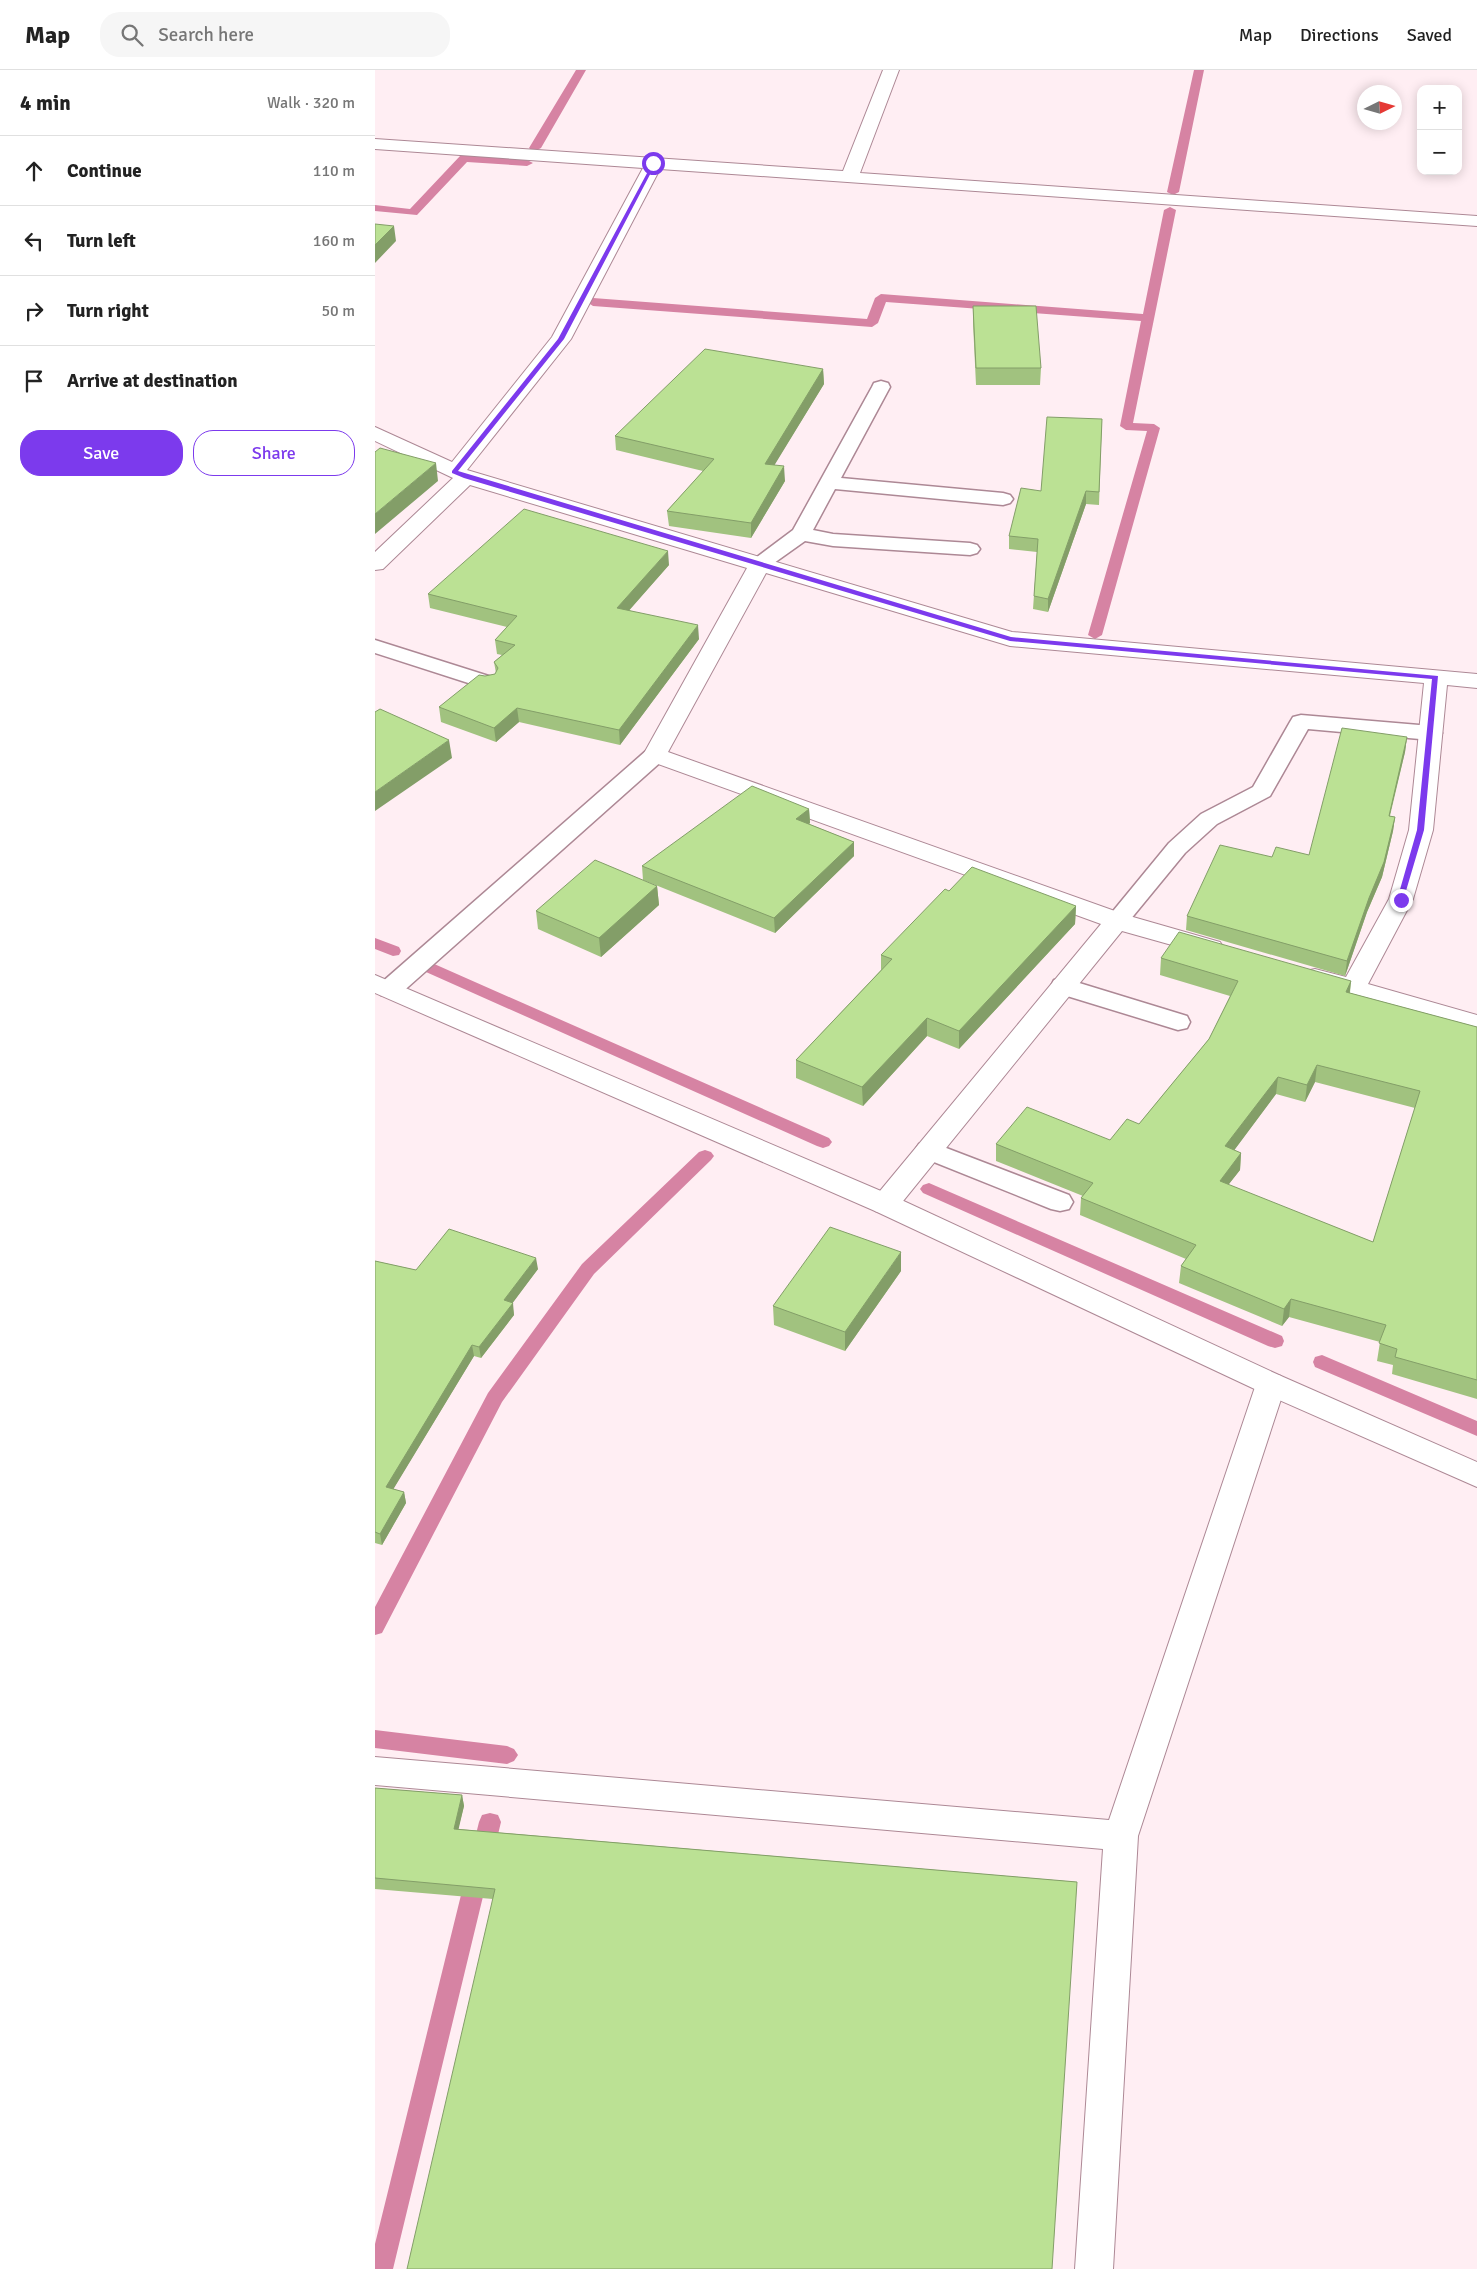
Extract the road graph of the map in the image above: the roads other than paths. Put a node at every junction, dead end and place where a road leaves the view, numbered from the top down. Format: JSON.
{"nodes":[{"id":1,"x":891,"y":70,"type":"edge"},
{"id":2,"x":375,"y":144,"type":"edge"},
{"id":3,"x":653,"y":163,"type":"junction"},
{"id":4,"x":850,"y":177,"type":"junction"},
{"id":5,"x":1477,"y":221,"type":"edge"},
{"id":6,"x":881,"y":387,"type":"dead end"},
{"id":7,"x":375,"y":433,"type":"edge"},
{"id":8,"x":460,"y":474,"type":"junction"},
{"id":9,"x":829,"y":482,"type":"junction"},
{"id":10,"x":1003,"y":499,"type":"dead end"},
{"id":11,"x":801,"y":534,"type":"junction"},
{"id":12,"x":970,"y":549,"type":"dead end"},
{"id":13,"x":375,"y":564,"type":"edge"},
{"id":14,"x":760,"y":564,"type":"junction"},
{"id":15,"x":375,"y":646,"type":"edge"},
{"id":16,"x":1436,"y":678,"type":"junction"},
{"id":17,"x":1477,"y":681,"type":"edge"},
{"id":18,"x":487,"y":684,"type":"edge"},
{"id":19,"x":1431,"y":733,"type":"junction"},
{"id":20,"x":655,"y":755,"type":"junction"},
{"id":21,"x":1117,"y":921,"type":"junction"},
{"id":22,"x":1231,"y":953,"type":"edge"},
{"id":23,"x":1297,"y":972,"type":"edge"},
{"id":24,"x":382,"y":986,"type":"edge"},
{"id":25,"x":1063,"y":986,"type":"junction"},
{"id":26,"x":1353,"y":988,"type":"junction"},
{"id":27,"x":1178,"y":1022,"type":"dead end"},
{"id":28,"x":1477,"y":1024,"type":"edge"},
{"id":29,"x":928,"y":1150,"type":"junction"},
{"id":30,"x":1060,"y":1202,"type":"dead end"},
{"id":31,"x":885,"y":1204,"type":"junction"},
{"id":32,"x":1271,"y":1384,"type":"junction"},
{"id":33,"x":1477,"y":1475,"type":"edge"},
{"id":34,"x":375,"y":1771,"type":"edge"},
{"id":35,"x":1121,"y":1836,"type":"junction"},
{"id":36,"x":1094,"y":2269,"type":"edge"}],
"edges":[{"from":1,"to":4,"type":"street"},
{"from":2,"to":3,"type":"street"},
{"from":3,"to":4,"type":"street"},
{"from":3,"to":8,"type":"street"},
{"from":4,"to":5,"type":"street"},
{"from":6,"to":9,"type":"lane"},
{"from":7,"to":8,"type":"street"},
{"from":8,"to":13,"type":"street"},
{"from":8,"to":14,"type":"street"},
{"from":9,"to":10,"type":"lane"},
{"from":9,"to":11,"type":"lane"},
{"from":11,"to":12,"type":"lane"},
{"from":11,"to":14,"type":"lane"},
{"from":14,"to":16,"type":"street"},
{"from":14,"to":20,"type":"street"},
{"from":15,"to":18,"type":"lane"},
{"from":16,"to":17,"type":"street"},
{"from":16,"to":19,"type":"street"},
{"from":19,"to":21,"type":"lane"},
{"from":19,"to":26,"type":"street"},
{"from":20,"to":21,"type":"street"},
{"from":20,"to":24,"type":"lane"},
{"from":21,"to":22,"type":"street"},
{"from":21,"to":25,"type":"street"},
{"from":23,"to":26,"type":"street"},
{"from":24,"to":31,"type":"street"},
{"from":25,"to":27,"type":"lane"},
{"from":25,"to":29,"type":"street"},
{"from":26,"to":28,"type":"street"},
{"from":29,"to":30,"type":"lane"},
{"from":29,"to":31,"type":"street"},
{"from":31,"to":32,"type":"street"},
{"from":32,"to":33,"type":"street"},
{"from":32,"to":35,"type":"street"},
{"from":34,"to":35,"type":"street"},
{"from":35,"to":36,"type":"street"}]}
